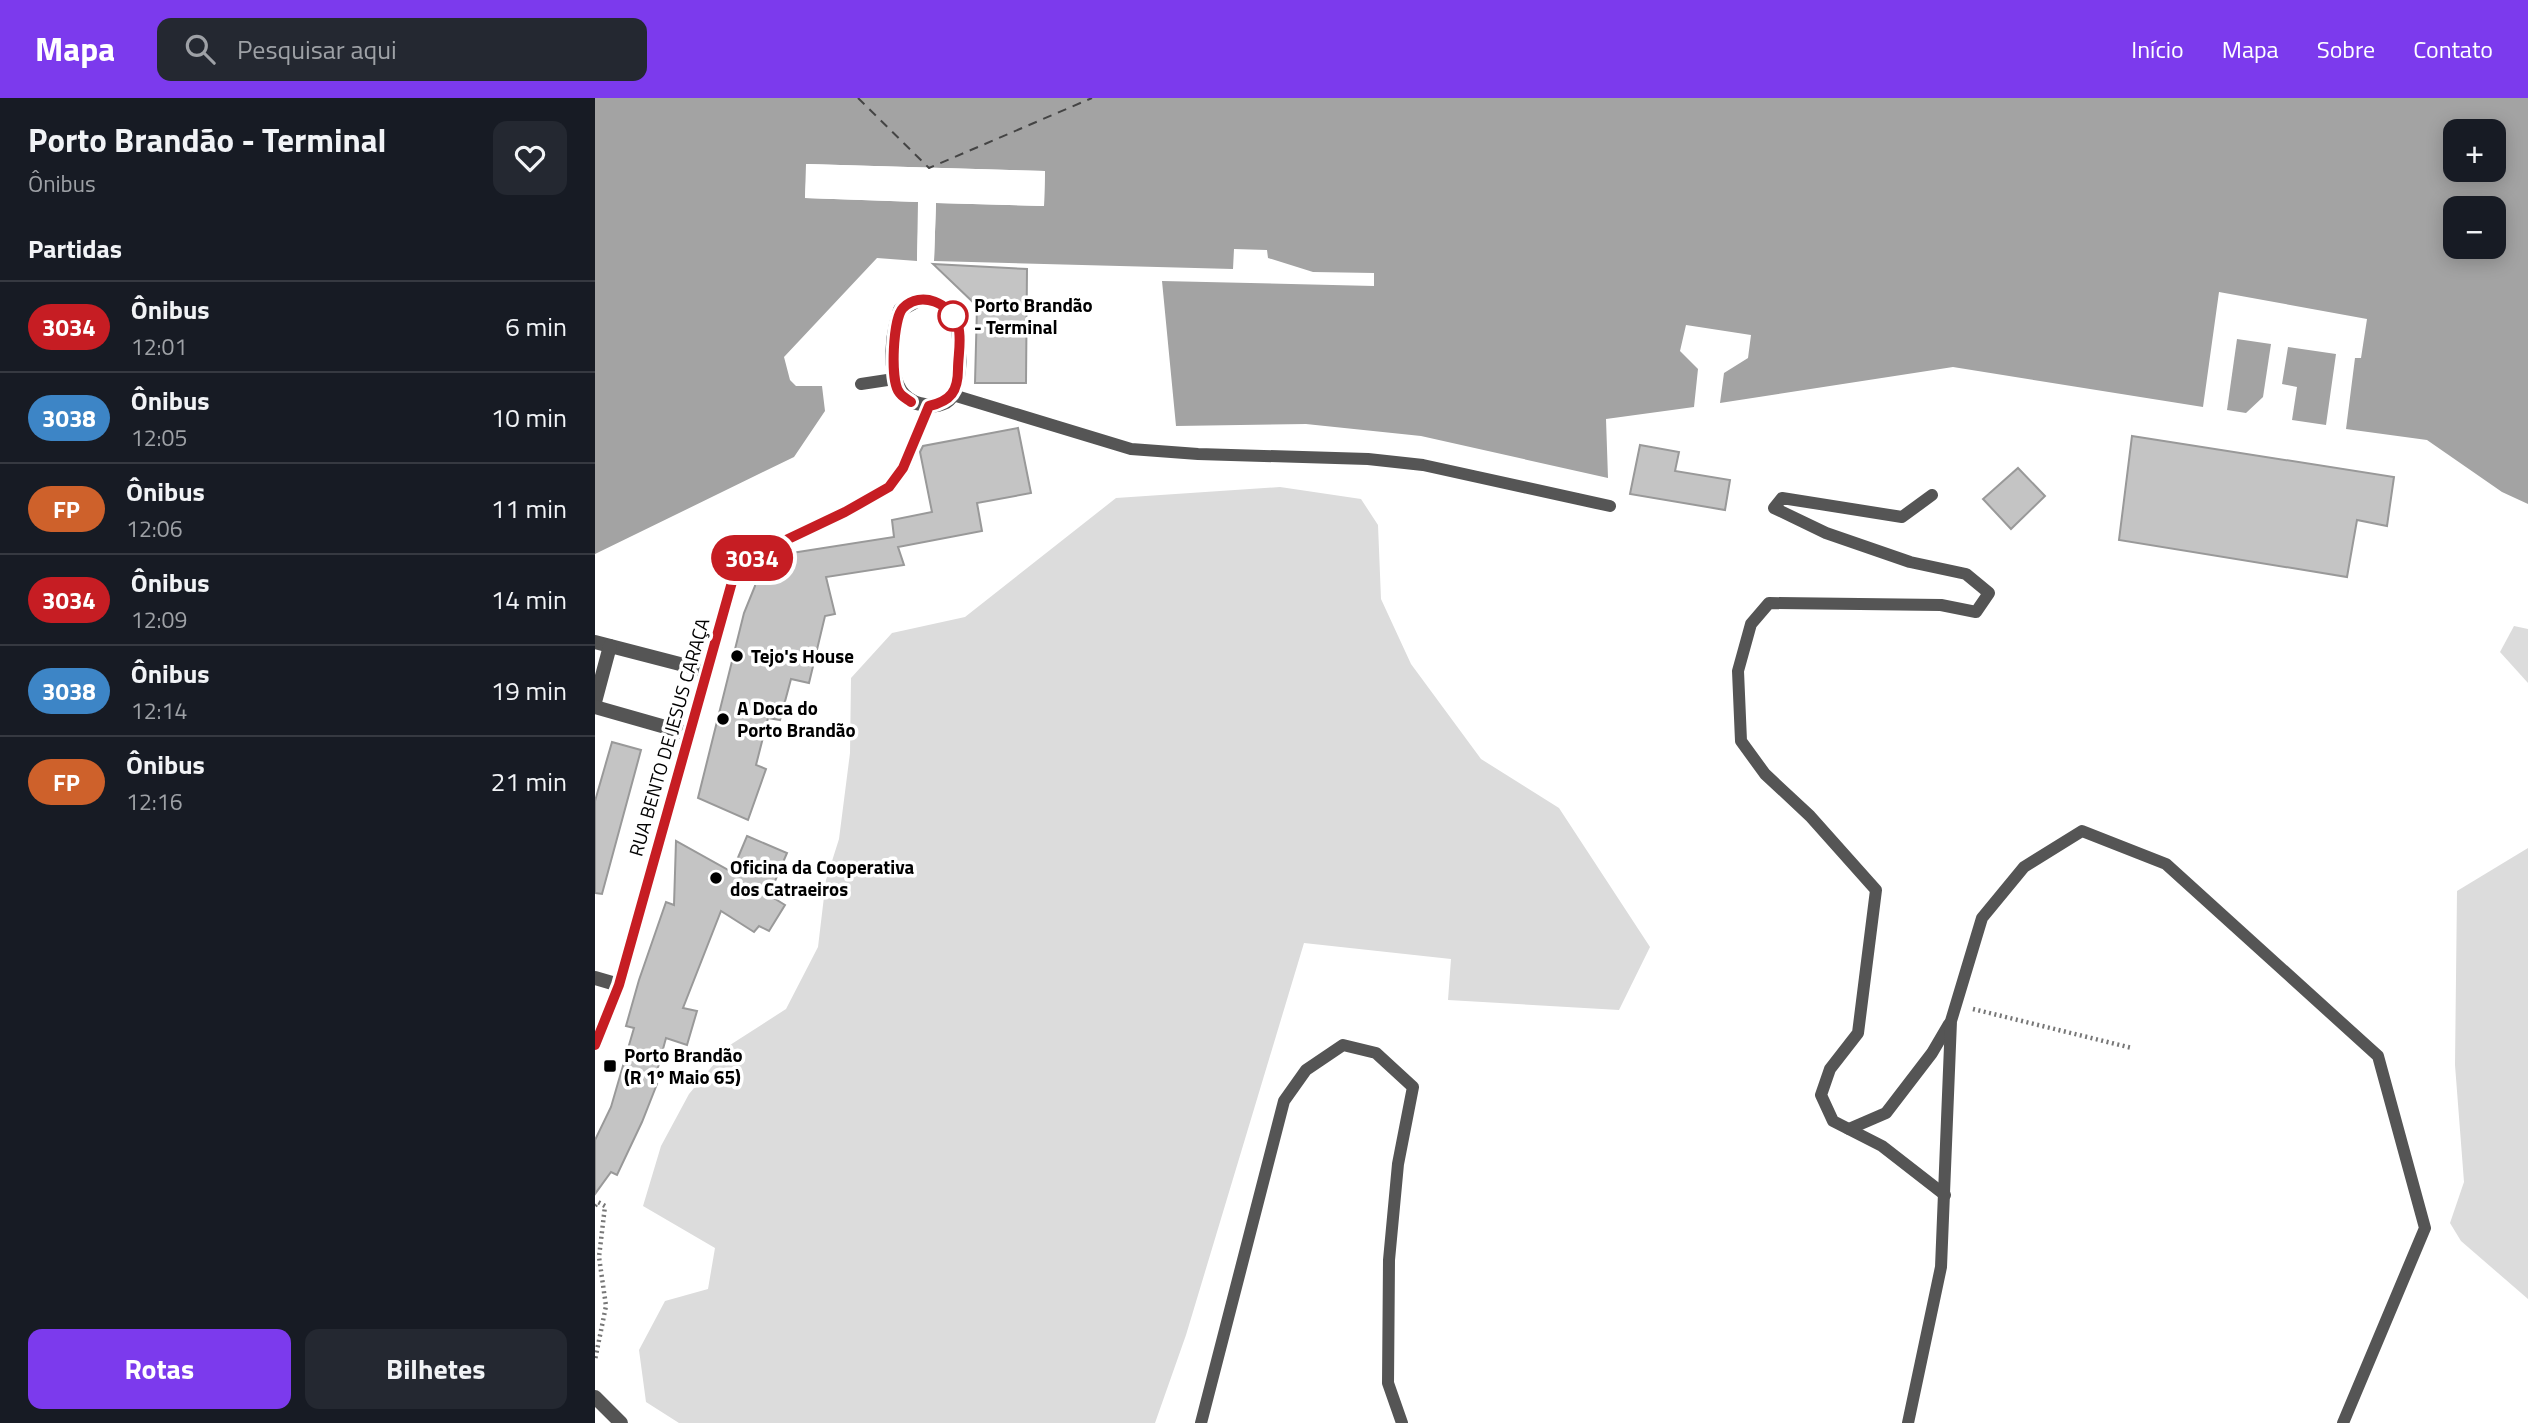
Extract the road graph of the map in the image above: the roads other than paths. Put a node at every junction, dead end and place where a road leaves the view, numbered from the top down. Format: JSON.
{"nodes":[{"id":1,"x":894,"y":379,"type":"junction"},
{"id":2,"x":861,"y":384,"type":"dead end"},
{"id":3,"x":953,"y":396,"type":"junction"},
{"id":4,"x":929,"y":406,"type":"junction"},
{"id":5,"x":1932,"y":495,"type":"dead end"},
{"id":6,"x":1610,"y":506,"type":"dead end"},
{"id":7,"x":595,"y":642,"type":"edge"},
{"id":8,"x":610,"y":646,"type":"junction"},
{"id":9,"x":707,"y":671,"type":"junction"},
{"id":10,"x":595,"y":704,"type":"edge"},
{"id":11,"x":689,"y":734,"type":"junction"},
{"id":12,"x":595,"y":978,"type":"edge"},
{"id":13,"x":619,"y":985,"type":"junction"},
{"id":14,"x":1951,"y":1021,"type":"junction"},
{"id":15,"x":595,"y":1045,"type":"edge"},
{"id":16,"x":1849,"y":1129,"type":"junction"},
{"id":17,"x":1945,"y":1195,"type":"junction"},
{"id":18,"x":595,"y":1397,"type":"edge"},
{"id":19,"x":621,"y":1423,"type":"edge"},
{"id":20,"x":1201,"y":1423,"type":"edge"},
{"id":21,"x":1402,"y":1423,"type":"edge"},
{"id":22,"x":1908,"y":1423,"type":"edge"},
{"id":23,"x":2343,"y":1423,"type":"edge"}],
"edges":[{"from":1,"to":2,"type":"lane"},
{"from":1,"to":3,"type":"street"},
{"from":1,"to":4,"type":"street"},
{"from":3,"to":4,"type":"street"},
{"from":3,"to":6,"type":"lane"},
{"from":4,"to":9,"type":"street","name":"RUA BENTO DE JESUS CARAÇA"},
{"from":5,"to":16,"type":"lane"},
{"from":7,"to":8,"type":"street"},
{"from":8,"to":9,"type":"street"},
{"from":8,"to":10,"type":"street"},
{"from":9,"to":11,"type":"street","name":"RUA BENTO DE JESUS CARAÇA"},
{"from":10,"to":11,"type":"street"},
{"from":11,"to":13,"type":"street","name":"RUA BENTO DE JESUS CARAÇA"},
{"from":12,"to":13,"type":"street"},
{"from":13,"to":15,"type":"street","name":"RUA BENTO DE JESUS CARAÇA"},
{"from":14,"to":16,"type":"lane"},
{"from":14,"to":17,"type":"lane"},
{"from":14,"to":23,"type":"lane"},
{"from":16,"to":17,"type":"lane"},
{"from":17,"to":22,"type":"lane"},
{"from":18,"to":19,"type":"street"},
{"from":20,"to":21,"type":"lane"}]}
